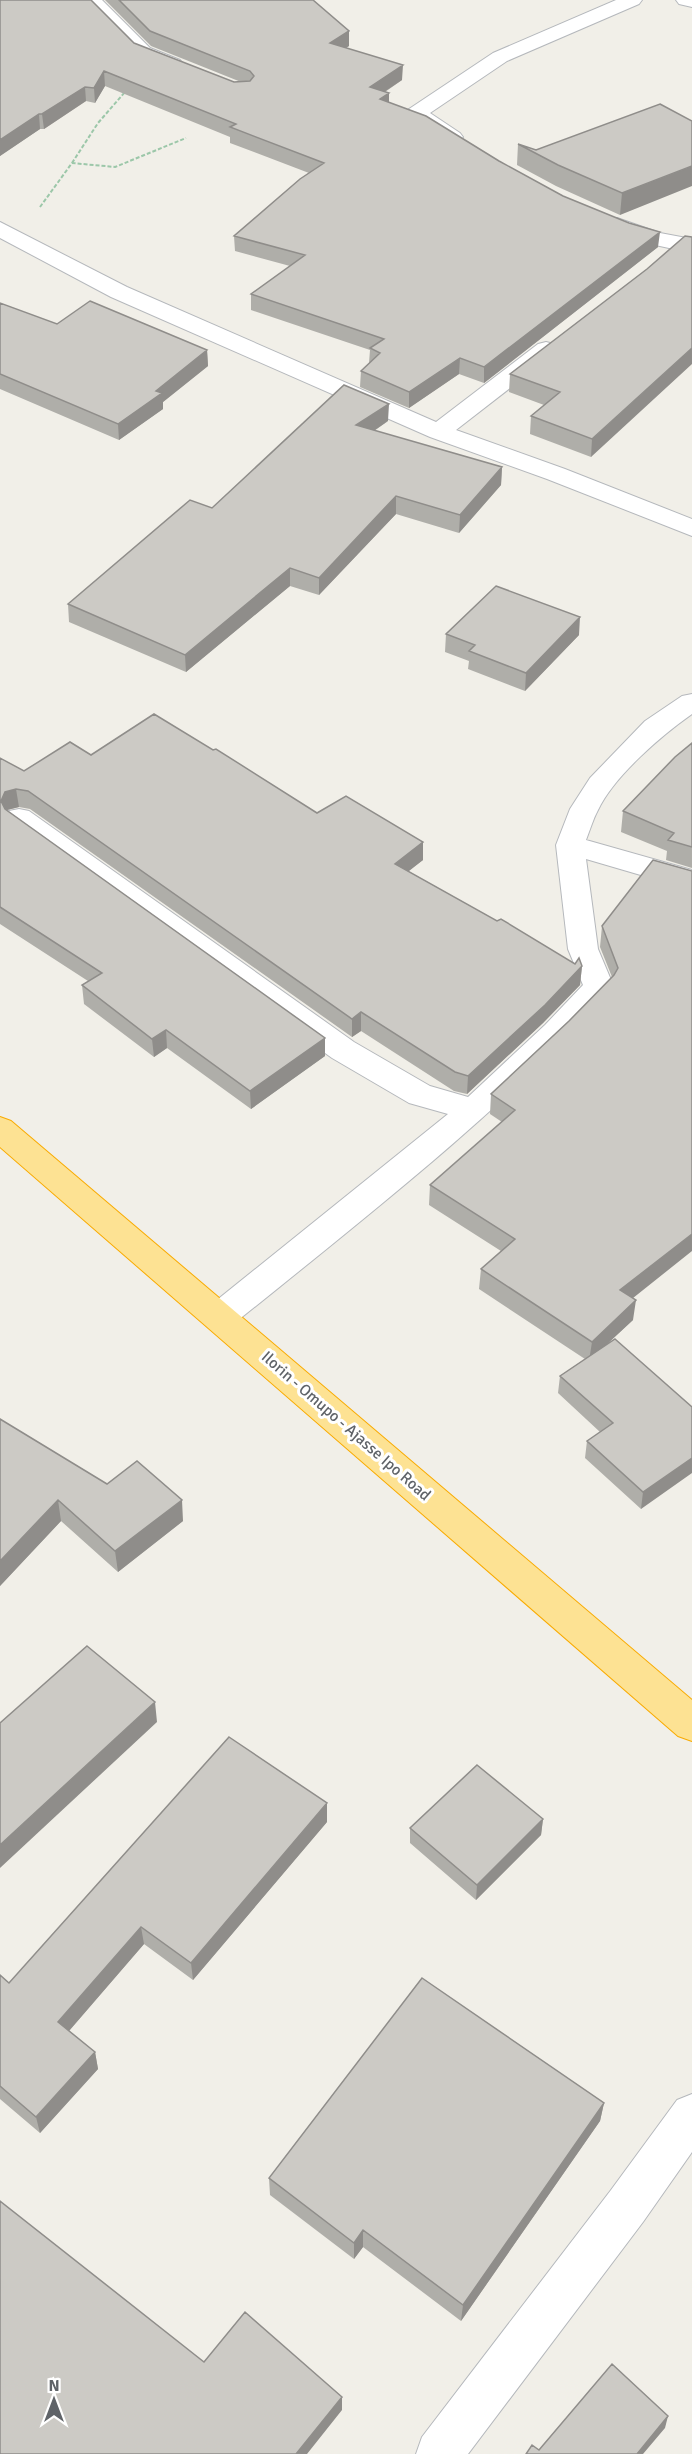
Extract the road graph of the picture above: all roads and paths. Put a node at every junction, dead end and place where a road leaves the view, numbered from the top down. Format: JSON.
{"nodes":[{"id":1,"x":91,"y":0,"type":"edge"},
{"id":2,"x":632,"y":0,"type":"edge"},
{"id":3,"x":686,"y":0,"type":"edge"},
{"id":4,"x":692,"y":1,"type":"edge"},
{"id":5,"x":155,"y":57,"type":"junction"},
{"id":6,"x":188,"y":70,"type":"edge"},
{"id":7,"x":186,"y":138,"type":"dead end"},
{"id":8,"x":475,"y":150,"type":"edge"},
{"id":9,"x":72,"y":163,"type":"junction"},
{"id":10,"x":598,"y":218,"type":"edge"},
{"id":11,"x":9,"y":233,"type":"edge"},
{"id":12,"x":678,"y":249,"type":"edge"},
{"id":13,"x":561,"y":338,"type":"edge"},
{"id":14,"x":438,"y":432,"type":"junction"},
{"id":15,"x":692,"y":528,"type":"edge"},
{"id":16,"x":692,"y":702,"type":"edge"},
{"id":17,"x":19,"y":818,"type":"edge"},
{"id":18,"x":570,"y":845,"type":"junction"},
{"id":19,"x":692,"y":880,"type":"edge"},
{"id":20,"x":474,"y":1110,"type":"junction"},
{"id":21,"x":0,"y":1129,"type":"edge"},
{"id":22,"x":219,"y":1317,"type":"junction"},
{"id":23,"x":692,"y":1724,"type":"edge"},
{"id":24,"x":692,"y":2115,"type":"edge"},
{"id":25,"x":439,"y":2454,"type":"edge"}],
"edges":[{"from":1,"to":5,"type":"street"},
{"from":2,"to":8,"type":"street"},
{"from":3,"to":4,"type":"street"},
{"from":5,"to":6,"type":"street"},
{"from":5,"to":9,"type":"path"},
{"from":7,"to":9,"type":"path"},
{"from":9,"to":11,"type":"path"},
{"from":10,"to":12,"type":"street"},
{"from":11,"to":14,"type":"street"},
{"from":13,"to":14,"type":"street"},
{"from":14,"to":15,"type":"street"},
{"from":16,"to":18,"type":"street"},
{"from":17,"to":20,"type":"street"},
{"from":18,"to":19,"type":"street"},
{"from":18,"to":20,"type":"street"},
{"from":20,"to":22,"type":"street"},
{"from":21,"to":22,"type":"highway","name":"Ilorin - Omupo - Ajasse Ipo Road"},
{"from":22,"to":23,"type":"highway","name":"Ilorin - Omupo - Ajasse Ipo Road"},
{"from":24,"to":25,"type":"street"}]}
